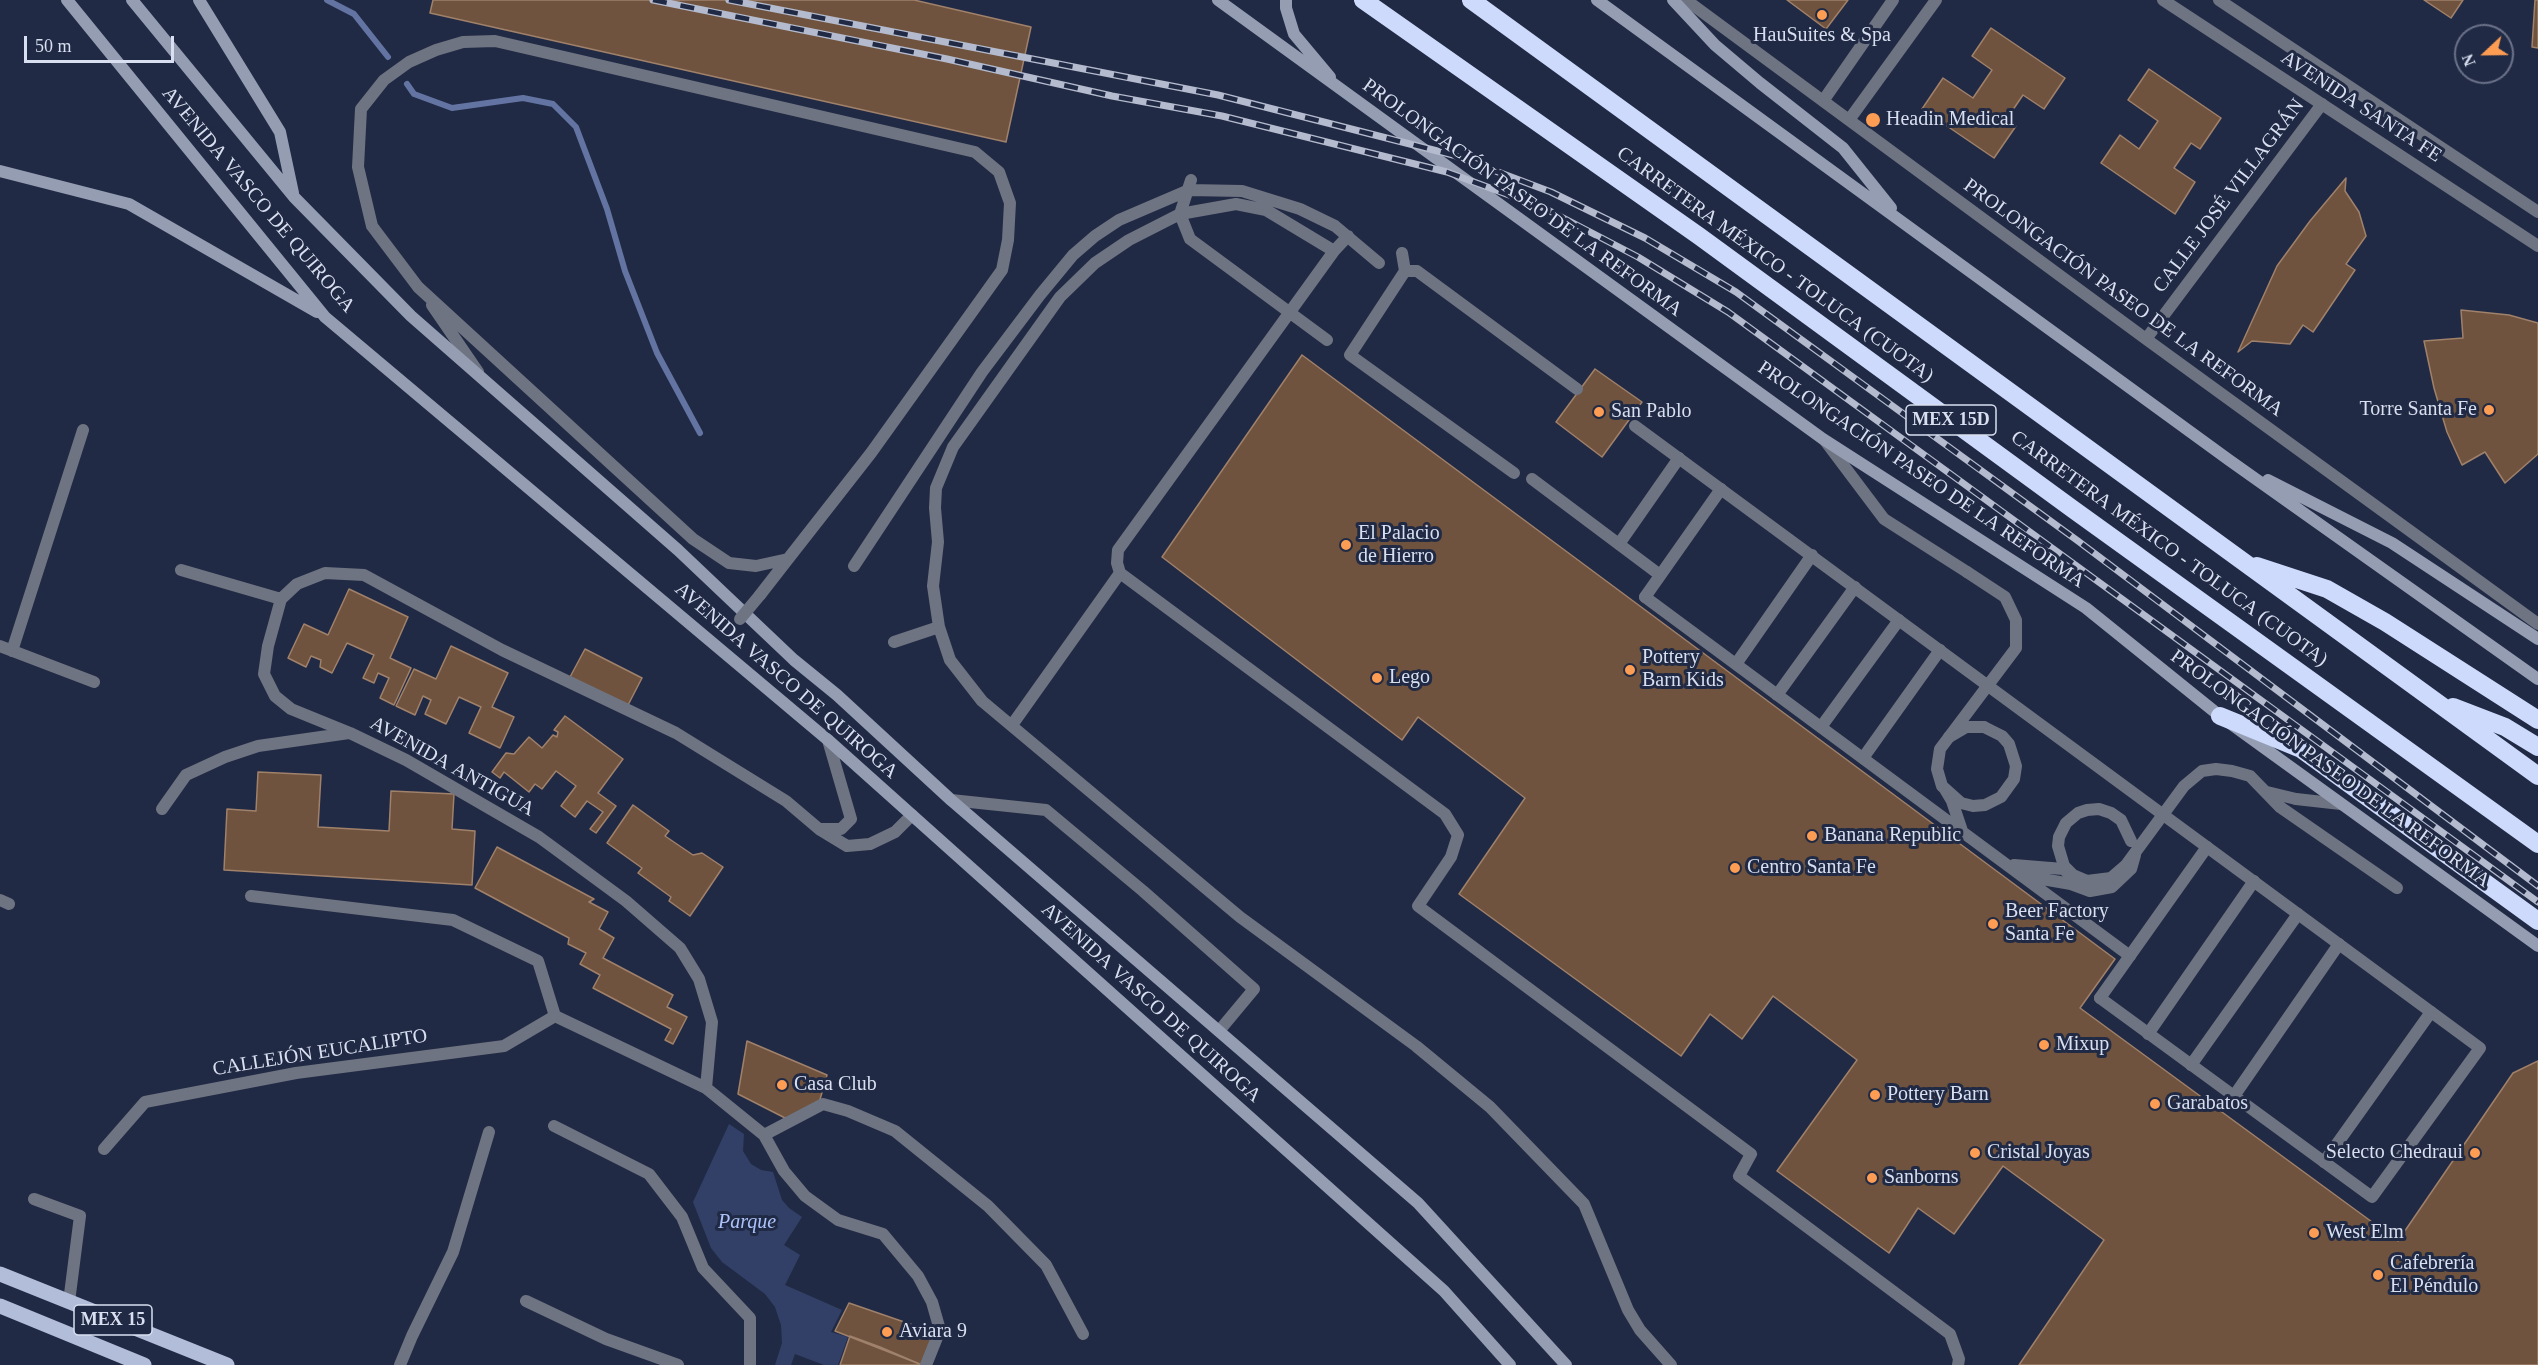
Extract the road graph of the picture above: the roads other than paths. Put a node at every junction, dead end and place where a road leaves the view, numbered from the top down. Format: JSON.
{"nodes":[{"id":1,"x":67,"y":0,"type":"edge"},
{"id":2,"x":132,"y":0,"type":"edge"},
{"id":3,"x":199,"y":0,"type":"edge"},
{"id":4,"x":1218,"y":0,"type":"edge"},
{"id":5,"x":1286,"y":0,"type":"edge"},
{"id":6,"x":1363,"y":0,"type":"edge"},
{"id":7,"x":1471,"y":0,"type":"edge"},
{"id":8,"x":1597,"y":0,"type":"edge"},
{"id":9,"x":1673,"y":0,"type":"edge"},
{"id":10,"x":1686,"y":0,"type":"edge"},
{"id":11,"x":1893,"y":0,"type":"edge"},
{"id":12,"x":1936,"y":0,"type":"edge"},
{"id":13,"x":2163,"y":0,"type":"edge"},
{"id":14,"x":2219,"y":0,"type":"edge"},
{"id":15,"x":1342,"y":92,"type":"junction"},
{"id":16,"x":1823,"y":101,"type":"junction"},
{"id":17,"x":2322,"y":104,"type":"junction"},
{"id":18,"x":1849,"y":120,"type":"junction"},
{"id":19,"x":0,"y":171,"type":"edge"},
{"id":20,"x":1190,"y":185,"type":"junction"},
{"id":21,"x":2510,"y":194,"type":"junction"},
{"id":22,"x":294,"y":197,"type":"junction"},
{"id":23,"x":2538,"y":201,"type":"edge"},
{"id":24,"x":2538,"y":212,"type":"edge"},
{"id":25,"x":1180,"y":214,"type":"junction"},
{"id":26,"x":1902,"y":221,"type":"junction"},
{"id":27,"x":1348,"y":236,"type":"junction"},
{"id":28,"x":2538,"y":246,"type":"edge"},
{"id":29,"x":1334,"y":251,"type":"junction"},
{"id":30,"x":1402,"y":253,"type":"dead end"},
{"id":31,"x":1379,"y":263,"type":"dead end"},
{"id":32,"x":1405,"y":271,"type":"junction"},
{"id":33,"x":418,"y":286,"type":"junction"},
{"id":34,"x":1289,"y":313,"type":"junction"},
{"id":35,"x":325,"y":317,"type":"junction"},
{"id":36,"x":2145,"y":339,"type":"junction"},
{"id":37,"x":1328,"y":340,"type":"dead end"},
{"id":38,"x":484,"y":380,"type":"junction"},
{"id":39,"x":1577,"y":389,"type":"dead end"},
{"id":40,"x":1635,"y":426,"type":"dead end"},
{"id":41,"x":83,"y":430,"type":"dead end"},
{"id":42,"x":1823,"y":439,"type":"junction"},
{"id":43,"x":1679,"y":458,"type":"junction"},
{"id":44,"x":2229,"y":460,"type":"junction"},
{"id":45,"x":1514,"y":473,"type":"dead end"},
{"id":46,"x":1532,"y":479,"type":"dead end"},
{"id":47,"x":1721,"y":489,"type":"junction"},
{"id":48,"x":1619,"y":544,"type":"junction"},
{"id":49,"x":1812,"y":555,"type":"junction"},
{"id":50,"x":788,"y":559,"type":"junction"},
{"id":51,"x":2240,"y":560,"type":"junction"},
{"id":52,"x":854,"y":566,"type":"dead end"},
{"id":53,"x":181,"y":570,"type":"dead end"},
{"id":54,"x":1120,"y":573,"type":"junction"},
{"id":55,"x":1660,"y":575,"type":"junction"},
{"id":56,"x":1855,"y":587,"type":"junction"},
{"id":57,"x":281,"y":599,"type":"junction"},
{"id":58,"x":740,"y":619,"type":"dead end"},
{"id":59,"x":1899,"y":620,"type":"junction"},
{"id":60,"x":2538,"y":624,"type":"edge"},
{"id":61,"x":939,"y":627,"type":"junction"},
{"id":62,"x":2538,"y":639,"type":"edge"},
{"id":63,"x":894,"y":642,"type":"dead end"},
{"id":64,"x":6,"y":648,"type":"edge"},
{"id":65,"x":1940,"y":650,"type":"junction"},
{"id":66,"x":1736,"y":664,"type":"junction"},
{"id":67,"x":2538,"y":679,"type":"edge"},
{"id":68,"x":94,"y":682,"type":"dead end"},
{"id":69,"x":1777,"y":694,"type":"junction"},
{"id":70,"x":2427,"y":697,"type":"junction"},
{"id":71,"x":2220,"y":716,"type":"junction"},
{"id":72,"x":2538,"y":720,"type":"edge"},
{"id":73,"x":1012,"y":725,"type":"junction"},
{"id":74,"x":1821,"y":727,"type":"junction"},
{"id":75,"x":350,"y":733,"type":"junction"},
{"id":76,"x":828,"y":740,"type":"junction"},
{"id":77,"x":2538,"y":747,"type":"edge"},
{"id":78,"x":1863,"y":758,"type":"junction"},
{"id":79,"x":2538,"y":776,"type":"edge"},
{"id":80,"x":951,"y":800,"type":"junction"},
{"id":81,"x":2341,"y":804,"type":"junction"},
{"id":82,"x":162,"y":809,"type":"dead end"},
{"id":83,"x":912,"y":815,"type":"junction"},
{"id":84,"x":819,"y":829,"type":"junction"},
{"id":85,"x":1962,"y":831,"type":"junction"},
{"id":86,"x":2133,"y":840,"type":"junction"},
{"id":87,"x":2538,"y":844,"type":"edge"},
{"id":88,"x":2207,"y":847,"type":"junction"},
{"id":89,"x":2017,"y":870,"type":"junction"},
{"id":90,"x":2254,"y":881,"type":"junction"},
{"id":91,"x":2397,"y":888,"type":"dead end"},
{"id":92,"x":251,"y":896,"type":"dead end"},
{"id":93,"x":2298,"y":914,"type":"junction"},
{"id":94,"x":2538,"y":921,"type":"edge"},
{"id":95,"x":2339,"y":944,"type":"junction"},
{"id":96,"x":2538,"y":946,"type":"edge"},
{"id":97,"x":2130,"y":956,"type":"junction"},
{"id":98,"x":2431,"y":1012,"type":"junction"},
{"id":99,"x":555,"y":1016,"type":"junction"},
{"id":100,"x":1219,"y":1031,"type":"junction"},
{"id":101,"x":2148,"y":1034,"type":"junction"},
{"id":102,"x":2191,"y":1065,"type":"junction"},
{"id":103,"x":706,"y":1088,"type":"junction"},
{"id":104,"x":2234,"y":1096,"type":"junction"},
{"id":105,"x":554,"y":1126,"type":"dead end"},
{"id":106,"x":489,"y":1132,"type":"dead end"},
{"id":107,"x":764,"y":1135,"type":"junction"},
{"id":108,"x":104,"y":1149,"type":"dead end"},
{"id":109,"x":2324,"y":1162,"type":"junction"},
{"id":110,"x":34,"y":1199,"type":"dead end"},
{"id":111,"x":0,"y":1274,"type":"edge"},
{"id":112,"x":526,"y":1300,"type":"dead end"},
{"id":113,"x":69,"y":1302,"type":"junction"},
{"id":114,"x":0,"y":1305,"type":"edge"},
{"id":115,"x":1083,"y":1334,"type":"dead end"},
{"id":116,"x":144,"y":1365,"type":"edge"},
{"id":117,"x":227,"y":1365,"type":"edge"},
{"id":118,"x":400,"y":1365,"type":"edge"},
{"id":119,"x":678,"y":1365,"type":"edge"},
{"id":120,"x":750,"y":1365,"type":"edge"},
{"id":121,"x":927,"y":1365,"type":"edge"},
{"id":122,"x":1510,"y":1365,"type":"edge"},
{"id":123,"x":1566,"y":1365,"type":"edge"},
{"id":124,"x":1671,"y":1365,"type":"edge"},
{"id":125,"x":1958,"y":1365,"type":"edge"}],
"edges":[{"from":1,"to":35,"type":"main road","name":"AVENIDA VASCO DE QUIROGA"},
{"from":2,"to":22,"type":"main road","name":"AVENIDA VASCO DE QUIROGA"},
{"from":3,"to":22,"type":"main road"},
{"from":4,"to":15,"type":"main road","name":"PROLONGACIÓN PASEO DE LA REFORMA"},
{"from":5,"to":15,"type":"main road"},
{"from":6,"to":87,"type":"highway","name":"CARRETERA MÉXICO - TOLUCA (CUOTA)","number":"MEX 15D"},
{"from":7,"to":51,"type":"highway","name":"CARRETERA MÉXICO - TOLUCA (CUOTA)","number":"MEX 15D"},
{"from":8,"to":26,"type":"main road"},
{"from":9,"to":26,"type":"main road"},
{"from":10,"to":16,"type":"street","name":"PROLONGACIÓN PASEO DE LA REFORMA"},
{"from":11,"to":16,"type":"street"},
{"from":12,"to":18,"type":"street"},
{"from":13,"to":17,"type":"street","name":"AVENIDA SANTA FE"},
{"from":14,"to":21,"type":"street","name":"AVENIDA SANTA FE"},
{"from":15,"to":42,"type":"main road","name":"PROLONGACIÓN PASEO DE LA REFORMA"},
{"from":16,"to":18,"type":"street","name":"PROLONGACIÓN PASEO DE LA REFORMA"},
{"from":17,"to":28,"type":"street","name":"AVENIDA SANTA FE"},
{"from":17,"to":36,"type":"street","name":"CALLE JOSÉ VILLAGRÁN"},
{"from":18,"to":36,"type":"street","name":"PROLONGACIÓN PASEO DE LA REFORMA"},
{"from":19,"to":35,"type":"main road"},
{"from":20,"to":25,"type":"street"},
{"from":20,"to":27,"type":"street"},
{"from":20,"to":52,"type":"street"},
{"from":21,"to":23,"type":"street"},
{"from":21,"to":24,"type":"street","name":"AVENIDA SANTA FE"},
{"from":22,"to":38,"type":"main road","name":"AVENIDA VASCO DE QUIROGA"},
{"from":25,"to":29,"type":"street"},
{"from":25,"to":34,"type":"street"},
{"from":25,"to":61,"type":"street"},
{"from":26,"to":44,"type":"main road"},
{"from":27,"to":29,"type":"street"},
{"from":27,"to":31,"type":"street"},
{"from":29,"to":34,"type":"street"},
{"from":30,"to":32,"type":"street"},
{"from":32,"to":39,"type":"street"},
{"from":32,"to":45,"type":"street"},
{"from":33,"to":38,"type":"street"},
{"from":33,"to":50,"type":"street"},
{"from":33,"to":50,"type":"street"},
{"from":34,"to":37,"type":"street"},
{"from":34,"to":54,"type":"street"},
{"from":35,"to":76,"type":"main road","name":"AVENIDA VASCO DE QUIROGA"},
{"from":36,"to":60,"type":"street","name":"PROLONGACIÓN PASEO DE LA REFORMA"},
{"from":38,"to":80,"type":"main road","name":"AVENIDA VASCO DE QUIROGA"},
{"from":40,"to":43,"type":"street"},
{"from":41,"to":64,"type":"street"},
{"from":42,"to":71,"type":"main road","name":"PROLONGACIÓN PASEO DE LA REFORMA"},
{"from":42,"to":85,"type":"street","bridge":true},
{"from":43,"to":47,"type":"street"},
{"from":43,"to":48,"type":"street","bridge":true},
{"from":44,"to":62,"type":"main road"},
{"from":44,"to":67,"type":"main road"},
{"from":46,"to":48,"type":"street"},
{"from":47,"to":49,"type":"street"},
{"from":47,"to":55,"type":"street","bridge":true},
{"from":48,"to":55,"type":"street"},
{"from":49,"to":56,"type":"street"},
{"from":49,"to":66,"type":"street","bridge":true},
{"from":50,"to":58,"type":"street","bridge":true},
{"from":51,"to":70,"type":"highway","name":"CARRETERA MÉXICO - TOLUCA (CUOTA)","number":"MEX 15D"},
{"from":51,"to":72,"type":"highway"},
{"from":53,"to":57,"type":"street"},
{"from":54,"to":73,"type":"street"},
{"from":54,"to":125,"type":"street"},
{"from":55,"to":66,"type":"street","bridge":true},
{"from":56,"to":59,"type":"street"},
{"from":56,"to":69,"type":"street","bridge":true},
{"from":57,"to":75,"type":"street","name":"AVENIDA ANTIGUA"},
{"from":57,"to":84,"type":"street"},
{"from":59,"to":65,"type":"street"},
{"from":59,"to":74,"type":"street","bridge":true},
{"from":61,"to":63,"type":"street"},
{"from":61,"to":73,"type":"street"},
{"from":64,"to":68,"type":"street"},
{"from":65,"to":78,"type":"street","bridge":true},
{"from":65,"to":88,"type":"street"},
{"from":66,"to":69,"type":"street"},
{"from":69,"to":74,"type":"street"},
{"from":70,"to":77,"type":"highway"},
{"from":70,"to":79,"type":"highway","name":"CARRETERA MÉXICO - TOLUCA (CUOTA)","number":"MEX 15D"},
{"from":71,"to":81,"type":"main road","name":"PROLONGACIÓN PASEO DE LA REFORMA"},
{"from":71,"to":94,"type":"highway"},
{"from":73,"to":124,"type":"street"},
{"from":74,"to":78,"type":"street"},
{"from":75,"to":82,"type":"street"},
{"from":75,"to":103,"type":"street","name":"AVENIDA ANTIGUA"},
{"from":76,"to":83,"type":"main road","name":"AVENIDA VASCO DE QUIROGA"},
{"from":76,"to":84,"type":"street"},
{"from":78,"to":85,"type":"street"},
{"from":80,"to":100,"type":"main road","name":"AVENIDA VASCO DE QUIROGA"},
{"from":80,"to":100,"type":"street"},
{"from":81,"to":86,"type":"street","bridge":true},
{"from":81,"to":96,"type":"main road","name":"PROLONGACIÓN PASEO DE LA REFORMA"},
{"from":83,"to":84,"type":"street"},
{"from":83,"to":122,"type":"main road","name":"AVENIDA VASCO DE QUIROGA"},
{"from":85,"to":89,"type":"street"},
{"from":86,"to":89,"type":"street"},
{"from":86,"to":91,"type":"street","bridge":true},
{"from":88,"to":90,"type":"street"},
{"from":88,"to":97,"type":"street","bridge":true},
{"from":89,"to":97,"type":"street"},
{"from":90,"to":93,"type":"street"},
{"from":90,"to":101,"type":"street","bridge":true},
{"from":92,"to":99,"type":"street"},
{"from":93,"to":95,"type":"street"},
{"from":93,"to":102,"type":"street","bridge":true},
{"from":95,"to":98,"type":"street"},
{"from":95,"to":104,"type":"street","bridge":true},
{"from":97,"to":101,"type":"street","bridge":true},
{"from":98,"to":109,"type":"street","bridge":true},
{"from":98,"to":109,"type":"street"},
{"from":99,"to":103,"type":"street"},
{"from":99,"to":108,"type":"street","name":"CALLEJÓN EUCALIPTO"},
{"from":100,"to":123,"type":"main road","name":"AVENIDA VASCO DE QUIROGA"},
{"from":101,"to":102,"type":"street"},
{"from":102,"to":104,"type":"street"},
{"from":103,"to":107,"type":"street"},
{"from":104,"to":109,"type":"street"},
{"from":105,"to":120,"type":"street"},
{"from":106,"to":118,"type":"street"},
{"from":107,"to":115,"type":"street"},
{"from":107,"to":121,"type":"street"},
{"from":110,"to":113,"type":"street"},
{"from":111,"to":113,"type":"main road","number":"MEX 15"},
{"from":112,"to":119,"type":"street"},
{"from":113,"to":117,"type":"main road","number":"MEX 15"},
{"from":114,"to":116,"type":"main road","number":"MEX 15"}]}
